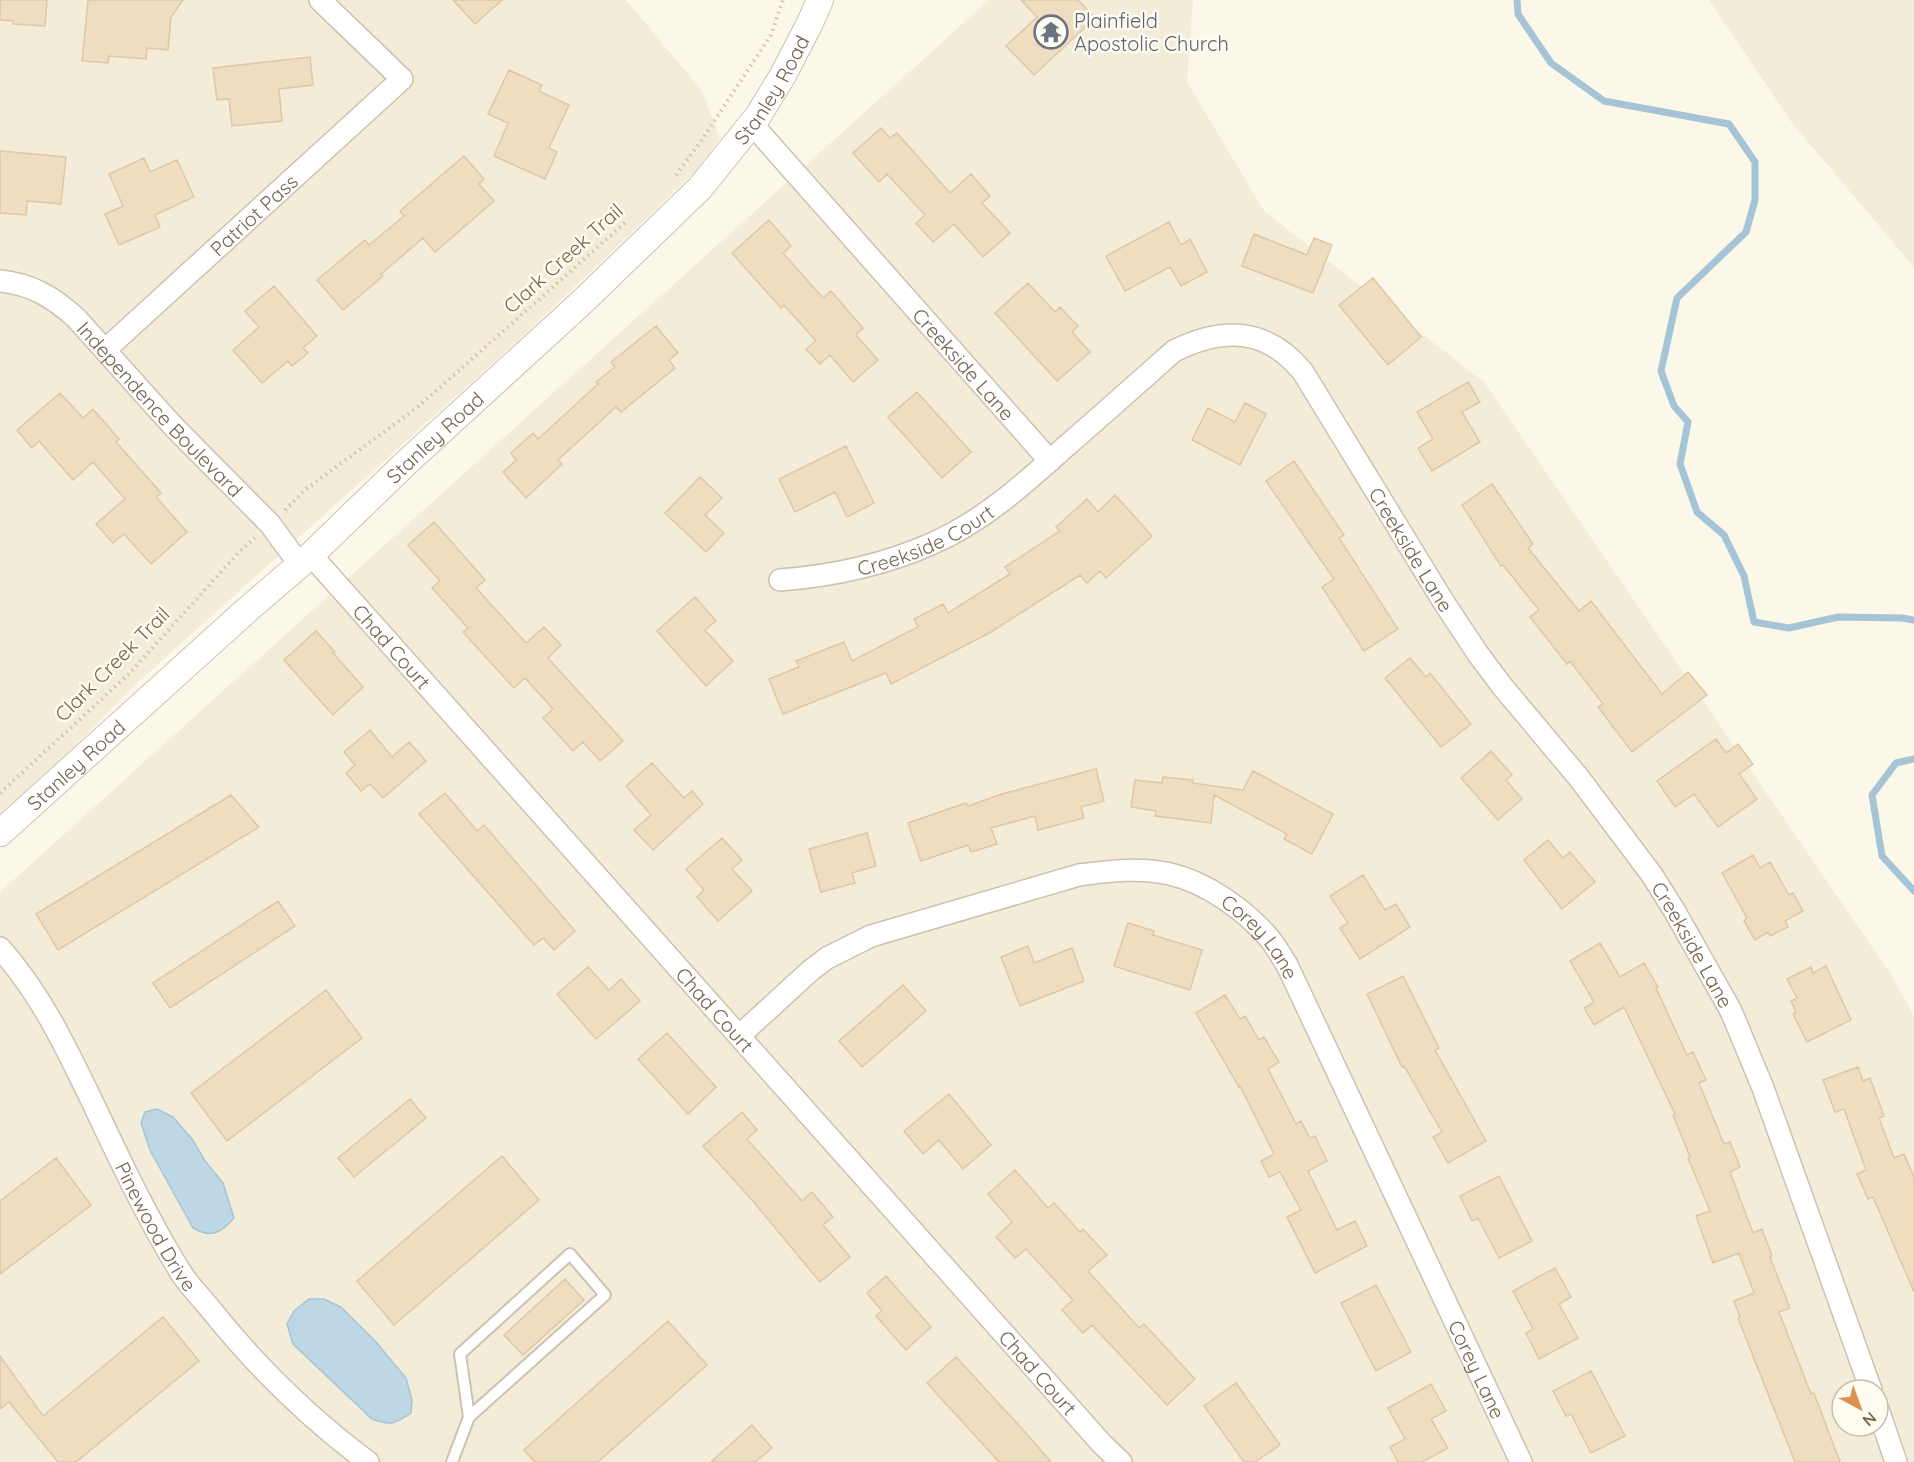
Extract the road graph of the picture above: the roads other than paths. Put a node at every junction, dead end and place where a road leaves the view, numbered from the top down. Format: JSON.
{"nodes":[{"id":1,"x":320,"y":0,"type":"edge"},
{"id":2,"x":820,"y":0,"type":"edge"},
{"id":3,"x":752,"y":124,"type":"junction"},
{"id":4,"x":0,"y":281,"type":"edge"},
{"id":5,"x":105,"y":350,"type":"junction"},
{"id":6,"x":1050,"y":461,"type":"junction"},
{"id":7,"x":305,"y":560,"type":"junction"},
{"id":8,"x":780,"y":580,"type":"dead end"},
{"id":9,"x":0,"y":833,"type":"edge"},
{"id":10,"x":0,"y":948,"type":"edge"},
{"id":11,"x":739,"y":1036,"type":"junction"},
{"id":12,"x":1867,"y":1378,"type":"edge"},
{"id":13,"x":469,"y":1417,"type":"junction"},
{"id":14,"x":1888,"y":1438,"type":"edge"},
{"id":15,"x":368,"y":1462,"type":"edge"},
{"id":16,"x":452,"y":1462,"type":"edge"},
{"id":17,"x":1121,"y":1462,"type":"edge"},
{"id":18,"x":1521,"y":1462,"type":"edge"},
{"id":19,"x":1896,"y":1462,"type":"edge"}],
"edges":[{"from":1,"to":5,"type":"street","name":"Patriot Pass"},
{"from":2,"to":3,"type":"street","name":"Stanley Road"},
{"from":3,"to":6,"type":"street","name":"Creekside Lane"},
{"from":3,"to":7,"type":"street","name":"Stanley Road"},
{"from":4,"to":5,"type":"street","name":"Independence Boulevard"},
{"from":5,"to":7,"type":"street","name":"Independence Boulevard"},
{"from":6,"to":8,"type":"street","name":"Creekside Court"},
{"from":6,"to":12,"type":"street","name":"Creekside Lane"},
{"from":7,"to":9,"type":"street","name":"Stanley Road"},
{"from":7,"to":11,"type":"street","name":"Chad Court"},
{"from":10,"to":15,"type":"street","name":"Pinewood Drive"},
{"from":11,"to":17,"type":"street","name":"Chad Court"},
{"from":11,"to":18,"type":"street","name":"Corey Lane"},
{"from":13,"to":13,"type":"lane"},
{"from":13,"to":16,"type":"lane"},
{"from":14,"to":19,"type":"street"}]}
